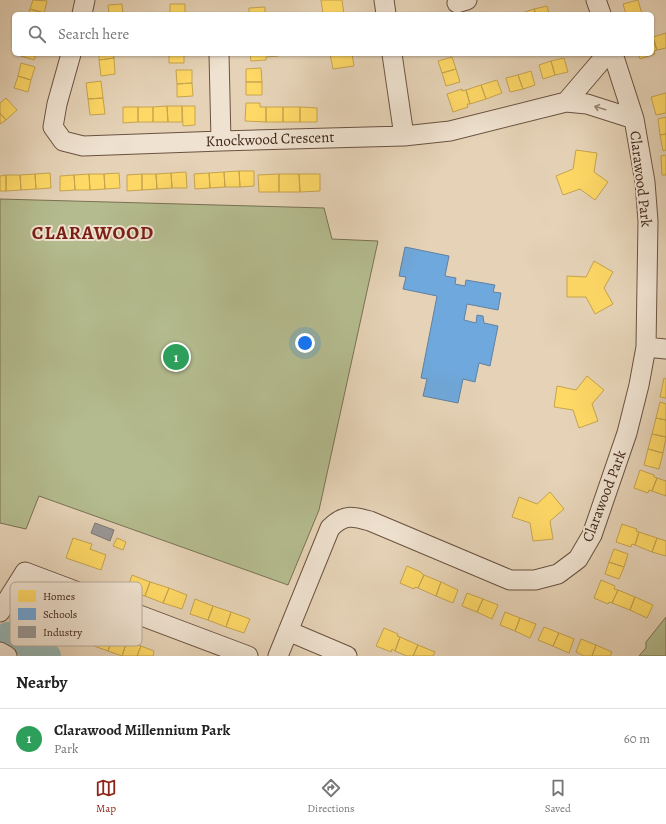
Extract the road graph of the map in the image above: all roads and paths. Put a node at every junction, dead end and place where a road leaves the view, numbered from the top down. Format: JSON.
{"nodes":[{"id":1,"x":85,"y":0,"type":"edge"},
{"id":2,"x":384,"y":0,"type":"edge"},
{"id":3,"x":596,"y":0,"type":"edge"},
{"id":4,"x":82,"y":12,"type":"edge"},
{"id":5,"x":386,"y":12,"type":"edge"},
{"id":6,"x":600,"y":12,"type":"edge"},
{"id":7,"x":70,"y":56,"type":"edge"},
{"id":8,"x":219,"y":56,"type":"edge"},
{"id":9,"x":392,"y":56,"type":"edge"},
{"id":10,"x":605,"y":56,"type":"edge"},
{"id":11,"x":614,"y":56,"type":"edge"},
{"id":12,"x":566,"y":102,"type":"junction"},
{"id":13,"x":634,"y":119,"type":"junction"},
{"id":14,"x":404,"y":136,"type":"junction"},
{"id":15,"x":221,"y":140,"type":"junction"},
{"id":16,"x":646,"y":347,"type":"junction"},
{"id":17,"x":666,"y":349,"type":"edge"},
{"id":18,"x":19,"y":582,"type":"edge"},
{"id":19,"x":52,"y":582,"type":"edge"},
{"id":20,"x":10,"y":596,"type":"edge"},
{"id":21,"x":0,"y":612,"type":"edge"},
{"id":22,"x":142,"y":616,"type":"edge"},
{"id":23,"x":288,"y":631,"type":"junction"},
{"id":24,"x":0,"y":652,"type":"edge"},
{"id":25,"x":7,"y":656,"type":"edge"},
{"id":26,"x":248,"y":656,"type":"edge"},
{"id":27,"x":278,"y":656,"type":"edge"},
{"id":28,"x":347,"y":656,"type":"edge"}],
"edges":[{"from":1,"to":4,"type":"street"},
{"from":2,"to":5,"type":"street"},
{"from":3,"to":6,"type":"street"},
{"from":7,"to":15,"type":"street","name":"Knockwood Crescent"},
{"from":8,"to":15,"type":"street"},
{"from":9,"to":14,"type":"street"},
{"from":10,"to":12,"type":"street"},
{"from":11,"to":13,"type":"street","name":"Clarawood Park"},
{"from":13,"to":12,"type":"street","name":"Knockwood Crescent","one_way":true},
{"from":12,"to":14,"type":"street","name":"Knockwood Crescent"},
{"from":13,"to":16,"type":"street","name":"Clarawood Park"},
{"from":14,"to":15,"type":"street","name":"Knockwood Crescent"},
{"from":16,"to":17,"type":"street"},
{"from":16,"to":23,"type":"street","name":"Clarawood Park"},
{"from":18,"to":19,"type":"street"},
{"from":20,"to":21,"type":"street"},
{"from":22,"to":26,"type":"street"},
{"from":23,"to":27,"type":"street","name":"Clarawood Park"},
{"from":23,"to":28,"type":"street"},
{"from":24,"to":25,"type":"street"}]}
